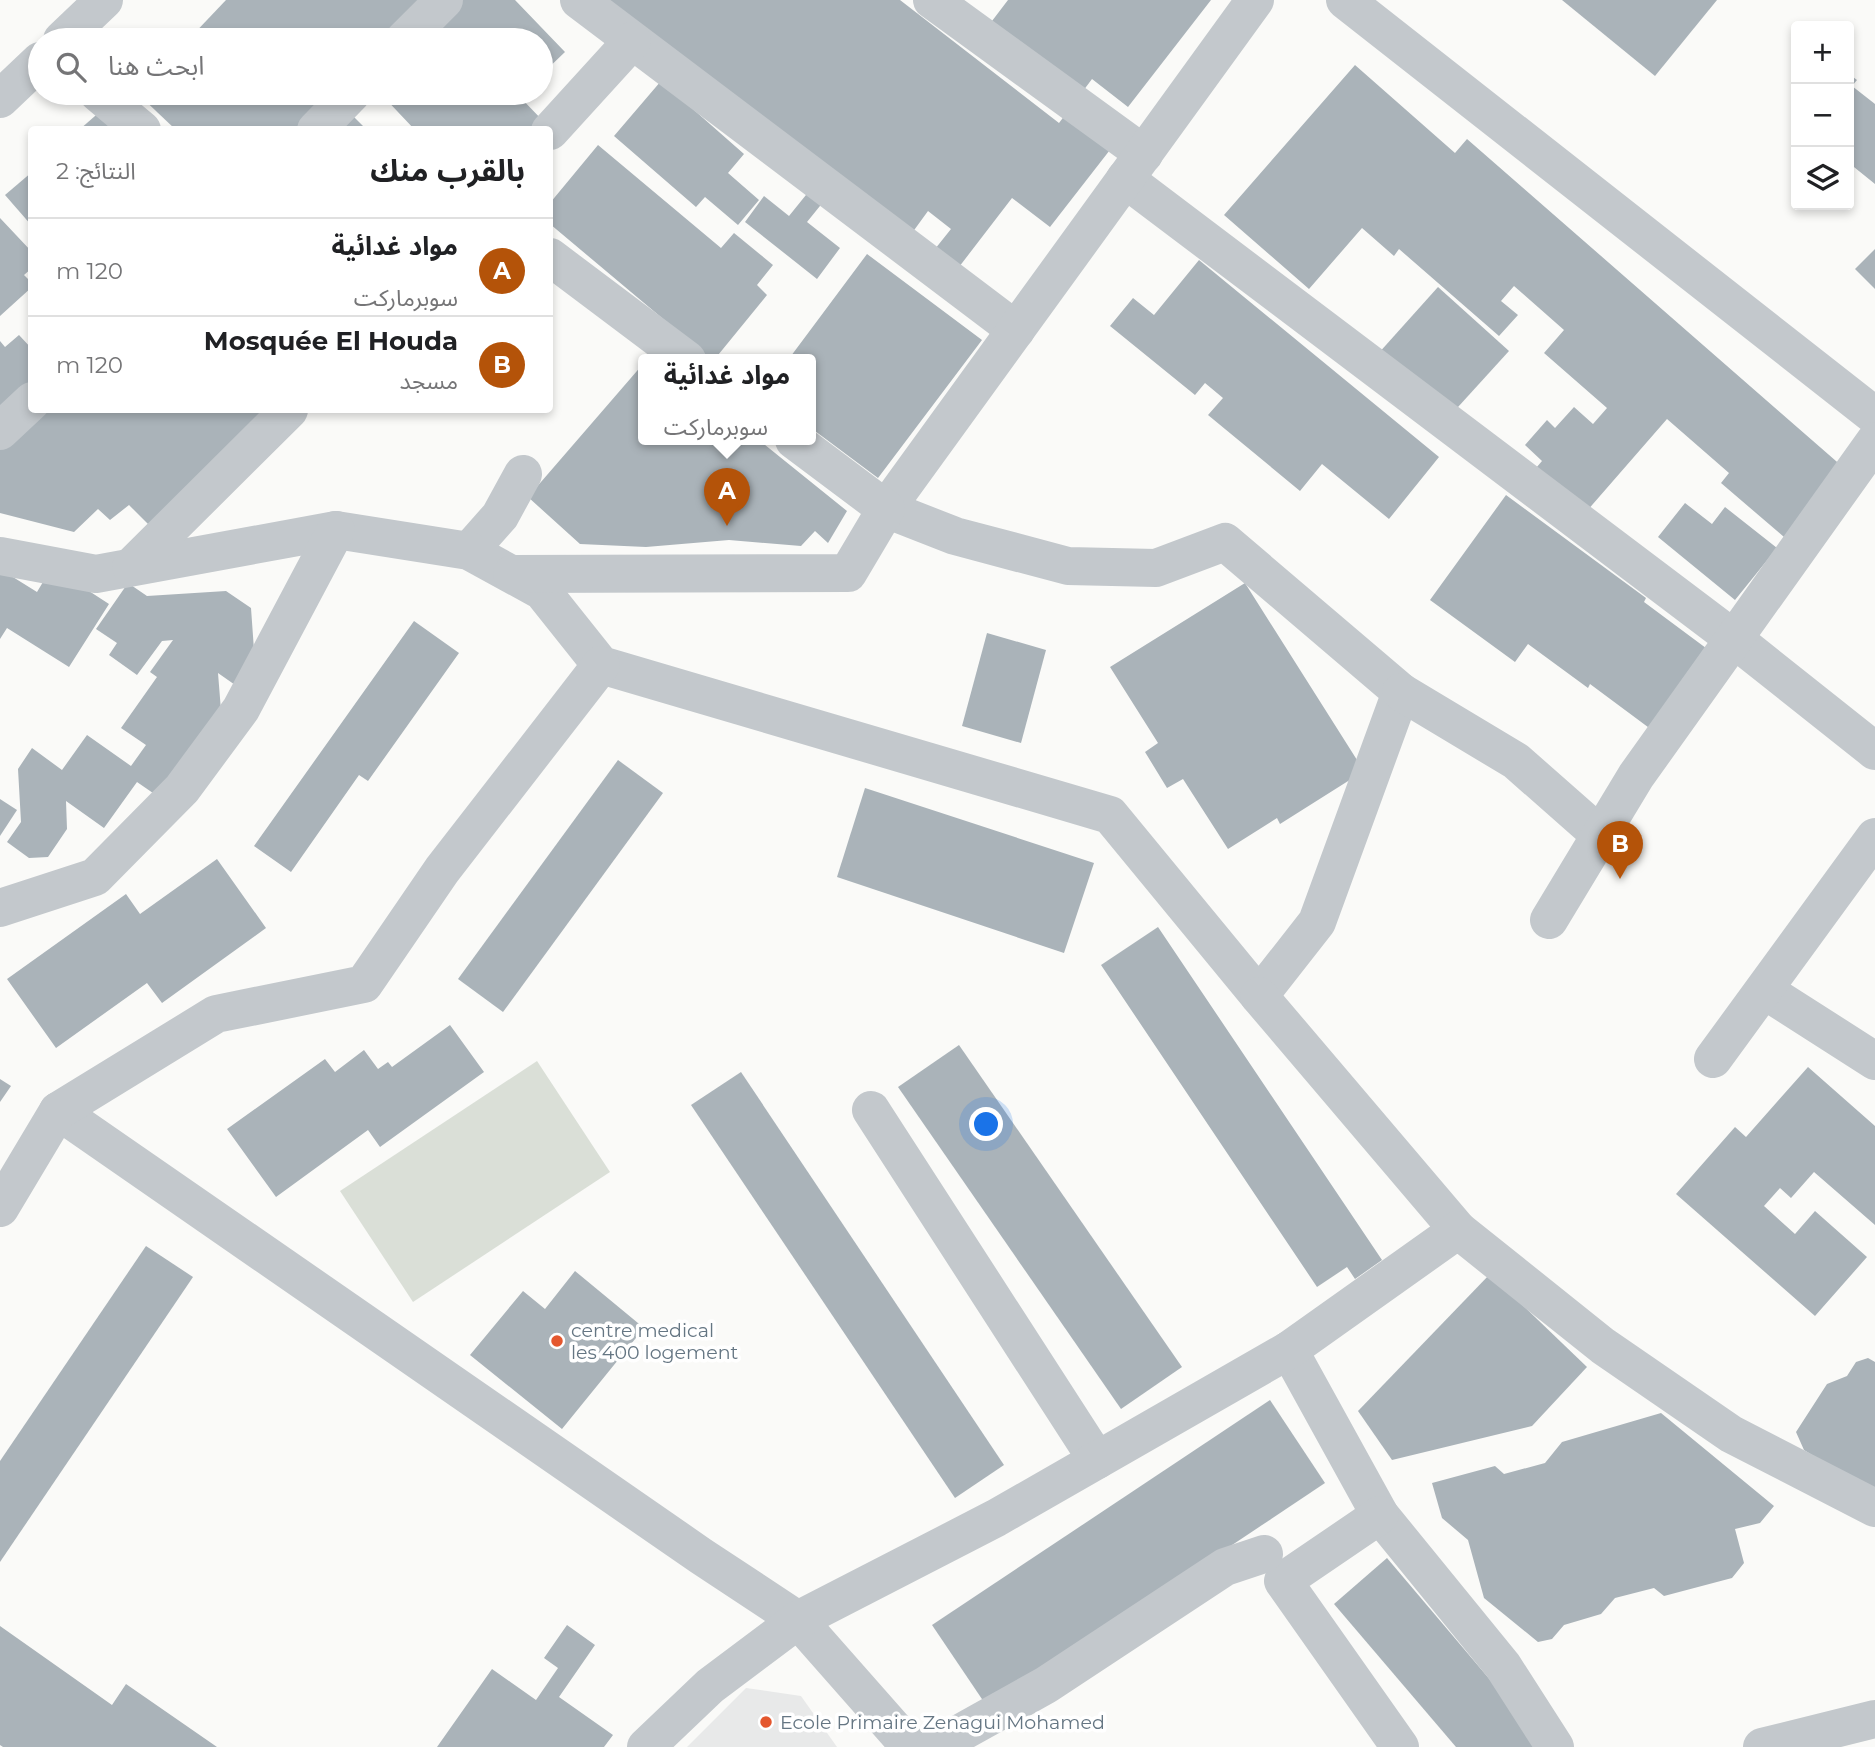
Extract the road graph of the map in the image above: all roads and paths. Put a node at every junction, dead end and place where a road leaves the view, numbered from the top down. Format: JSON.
{"nodes":[{"id":1,"x":104,"y":0,"type":"edge"},
{"id":2,"x":444,"y":0,"type":"edge"},
{"id":3,"x":579,"y":0,"type":"edge"},
{"id":4,"x":932,"y":0,"type":"edge"},
{"id":5,"x":1255,"y":0,"type":"edge"},
{"id":6,"x":1345,"y":0,"type":"edge"},
{"id":7,"x":75,"y":28,"type":"edge"},
{"id":8,"x":416,"y":28,"type":"edge"},
{"id":9,"x":632,"y":41,"type":"junction"},
{"id":10,"x":28,"y":72,"type":"edge"},
{"id":11,"x":0,"y":99,"type":"edge"},
{"id":12,"x":112,"y":105,"type":"edge"},
{"id":13,"x":340,"y":105,"type":"edge"},
{"id":14,"x":137,"y":126,"type":"edge"},
{"id":15,"x":320,"y":126,"type":"edge"},
{"id":16,"x":553,"y":128,"type":"edge"},
{"id":17,"x":1134,"y":166,"type":"junction"},
{"id":18,"x":553,"y":259,"type":"edge"},
{"id":19,"x":1016,"y":330,"type":"junction"},
{"id":20,"x":679,"y":354,"type":"edge"},
{"id":21,"x":28,"y":405,"type":"edge"},
{"id":22,"x":286,"y":413,"type":"edge"},
{"id":23,"x":1875,"y":416,"type":"edge"},
{"id":24,"x":0,"y":431,"type":"edge"},
{"id":25,"x":1875,"y":441,"type":"edge"},
{"id":26,"x":801,"y":445,"type":"edge"},
{"id":27,"x":523,"y":474,"type":"dead end"},
{"id":28,"x":886,"y":509,"type":"junction"},
{"id":29,"x":336,"y":530,"type":"junction"},
{"id":30,"x":470,"y":551,"type":"junction"},
{"id":31,"x":0,"y":556,"type":"edge"},
{"id":32,"x":131,"y":567,"type":"junction"},
{"id":33,"x":512,"y":574,"type":"junction"},
{"id":34,"x":1734,"y":639,"type":"junction"},
{"id":35,"x":601,"y":665,"type":"junction"},
{"id":36,"x":1401,"y":692,"type":"junction"},
{"id":37,"x":1875,"y":751,"type":"edge"},
{"id":38,"x":1600,"y":835,"type":"junction"},
{"id":39,"x":1875,"y":837,"type":"edge"},
{"id":40,"x":0,"y":908,"type":"edge"},
{"id":41,"x":1549,"y":920,"type":"dead end"},
{"id":42,"x":1764,"y":990,"type":"junction"},
{"id":43,"x":1259,"y":996,"type":"junction"},
{"id":44,"x":1713,"y":1059,"type":"dead end"},
{"id":45,"x":1875,"y":1060,"type":"edge"},
{"id":46,"x":872,"y":1110,"type":"dead end"},
{"id":47,"x":58,"y":1111,"type":"junction"},
{"id":48,"x":0,"y":1208,"type":"edge"},
{"id":49,"x":1458,"y":1230,"type":"junction"},
{"id":50,"x":1289,"y":1350,"type":"junction"},
{"id":51,"x":1097,"y":1460,"type":"junction"},
{"id":52,"x":1875,"y":1508,"type":"edge"},
{"id":53,"x":1380,"y":1515,"type":"junction"},
{"id":54,"x":1264,"y":1554,"type":"dead end"},
{"id":55,"x":798,"y":1620,"type":"junction"},
{"id":56,"x":1875,"y":1719,"type":"edge"},
{"id":57,"x":646,"y":1747,"type":"edge"},
{"id":58,"x":910,"y":1747,"type":"edge"},
{"id":59,"x":935,"y":1747,"type":"edge"},
{"id":60,"x":1400,"y":1747,"type":"edge"},
{"id":61,"x":1555,"y":1747,"type":"edge"},
{"id":62,"x":1762,"y":1747,"type":"edge"}],
"edges":[{"from":1,"to":7,"type":"street"},
{"from":2,"to":8,"type":"street"},
{"from":3,"to":9,"type":"street"},
{"from":4,"to":17,"type":"street"},
{"from":5,"to":17,"type":"street"},
{"from":6,"to":23,"type":"street"},
{"from":9,"to":16,"type":"street"},
{"from":9,"to":19,"type":"street"},
{"from":10,"to":11,"type":"street"},
{"from":12,"to":14,"type":"street"},
{"from":13,"to":15,"type":"street"},
{"from":17,"to":19,"type":"street"},
{"from":17,"to":34,"type":"street"},
{"from":18,"to":20,"type":"street"},
{"from":19,"to":28,"type":"street"},
{"from":21,"to":24,"type":"street"},
{"from":22,"to":32,"type":"street"},
{"from":25,"to":34,"type":"street"},
{"from":26,"to":28,"type":"street"},
{"from":27,"to":30,"type":"street"},
{"from":28,"to":33,"type":"street"},
{"from":28,"to":36,"type":"street"},
{"from":29,"to":30,"type":"street"},
{"from":29,"to":32,"type":"street"},
{"from":29,"to":40,"type":"street"},
{"from":30,"to":33,"type":"street"},
{"from":31,"to":32,"type":"street"},
{"from":33,"to":35,"type":"street"},
{"from":34,"to":37,"type":"street"},
{"from":34,"to":38,"type":"street"},
{"from":35,"to":43,"type":"street"},
{"from":35,"to":47,"type":"street"},
{"from":36,"to":38,"type":"street"},
{"from":36,"to":43,"type":"street"},
{"from":38,"to":41,"type":"street"},
{"from":39,"to":42,"type":"street"},
{"from":42,"to":44,"type":"street"},
{"from":42,"to":45,"type":"street"},
{"from":43,"to":49,"type":"street"},
{"from":46,"to":51,"type":"street"},
{"from":47,"to":48,"type":"street"},
{"from":47,"to":55,"type":"street"},
{"from":49,"to":50,"type":"street"},
{"from":49,"to":52,"type":"street"},
{"from":50,"to":51,"type":"street"},
{"from":50,"to":53,"type":"street"},
{"from":51,"to":55,"type":"street"},
{"from":53,"to":60,"type":"street"},
{"from":53,"to":61,"type":"street"},
{"from":54,"to":59,"type":"street"},
{"from":55,"to":57,"type":"street"},
{"from":55,"to":58,"type":"street"},
{"from":56,"to":62,"type":"street"}]}
